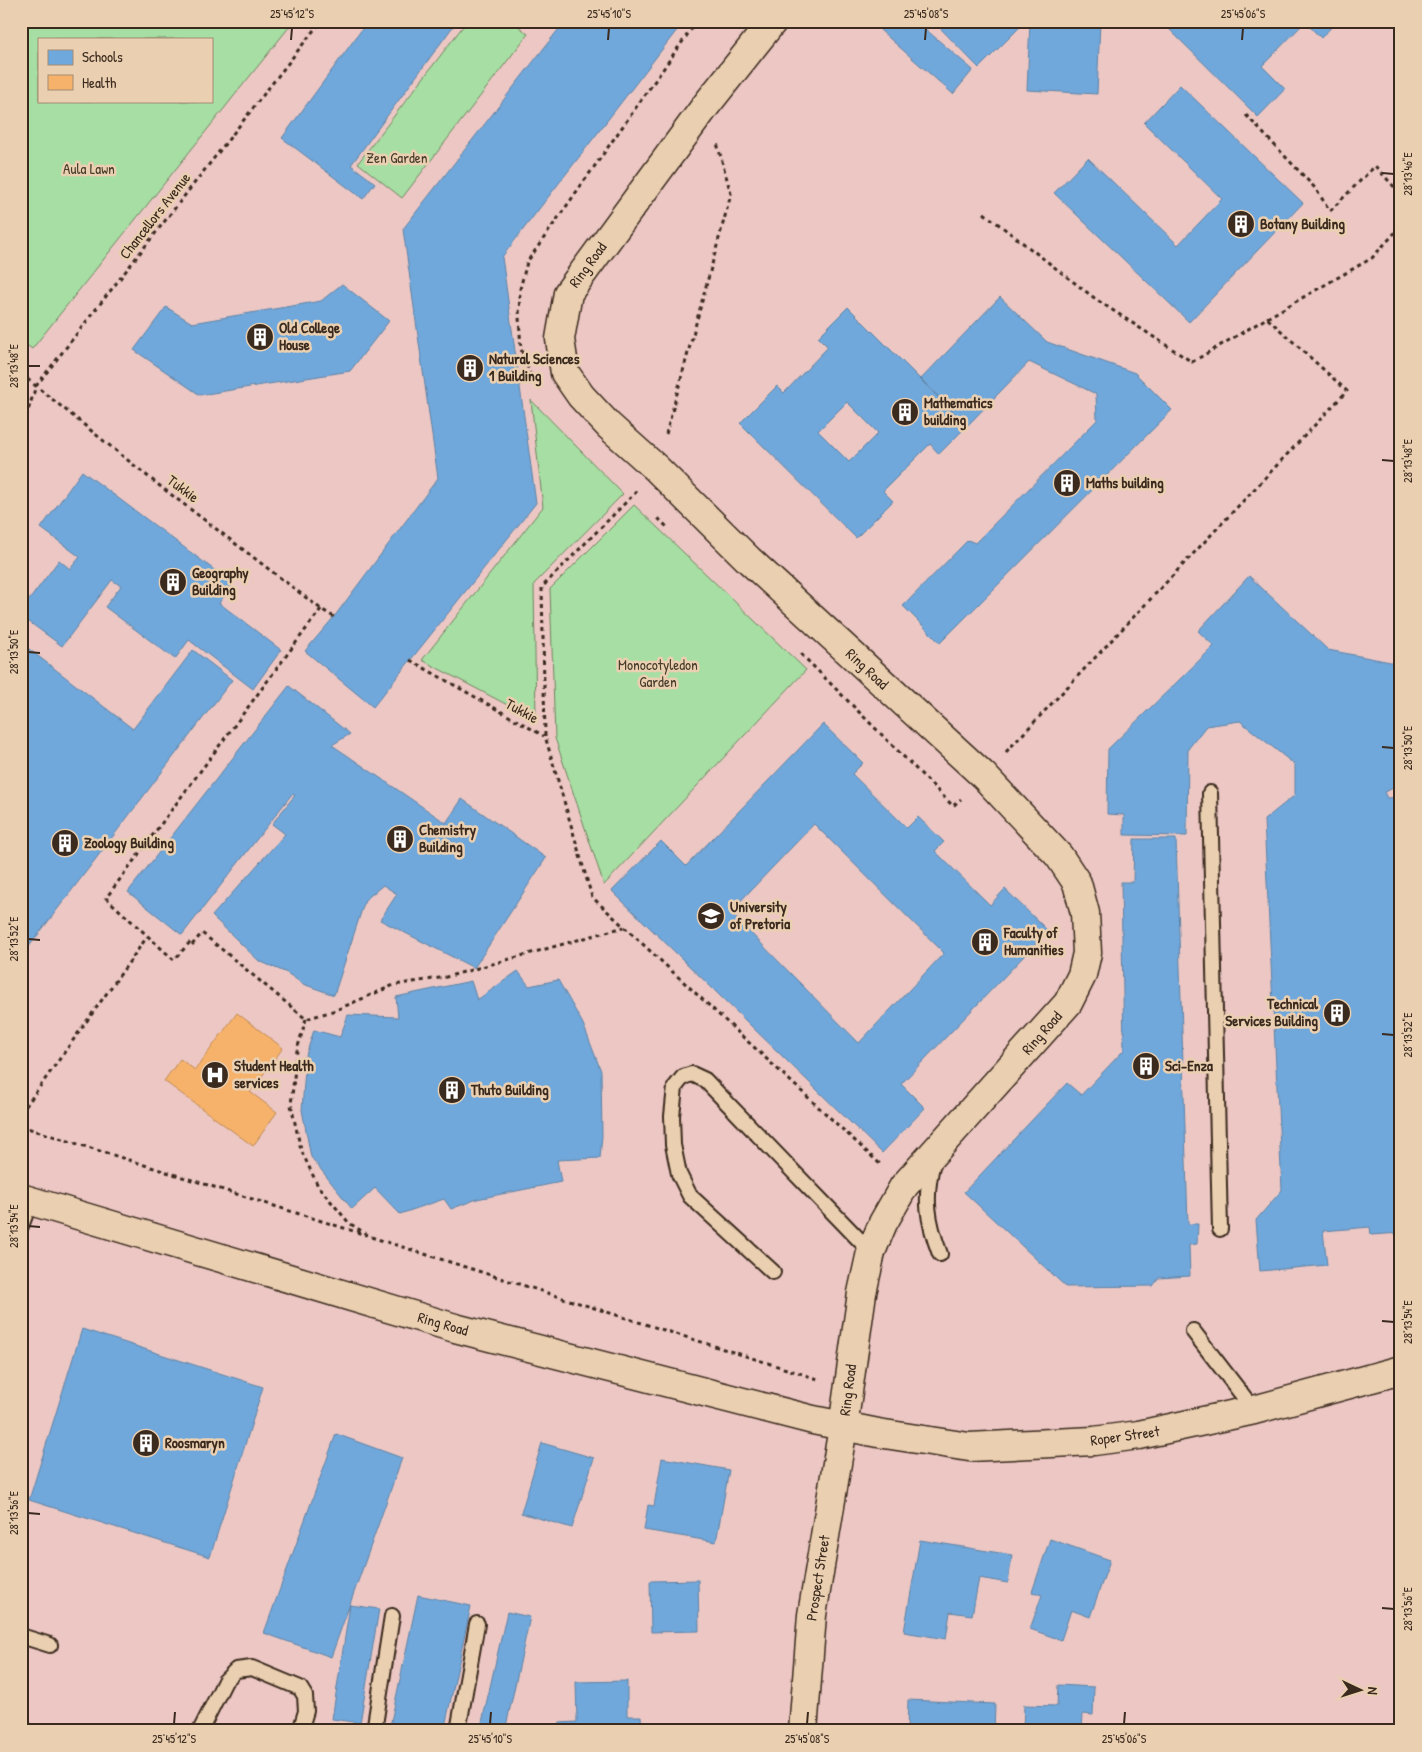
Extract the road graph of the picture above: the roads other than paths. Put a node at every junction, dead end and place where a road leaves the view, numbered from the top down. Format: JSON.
{"nodes":[{"id":1,"x":773,"y":21,"type":"edge"},
{"id":2,"x":1210,"y":793,"type":"dead end"},
{"id":3,"x":936,"y":1150,"type":"junction"},
{"id":4,"x":26,"y":1199,"type":"edge"},
{"id":5,"x":21,"y":1226,"type":"edge"},
{"id":6,"x":1220,"y":1229,"type":"dead end"},
{"id":7,"x":871,"y":1252,"type":"junction"},
{"id":8,"x":940,"y":1254,"type":"dead end"},
{"id":9,"x":773,"y":1272,"type":"dead end"},
{"id":10,"x":1192,"y":1331,"type":"dead end"},
{"id":11,"x":1401,"y":1370,"type":"edge"},
{"id":12,"x":1254,"y":1410,"type":"junction"},
{"id":13,"x":843,"y":1427,"type":"junction"},
{"id":14,"x":392,"y":1616,"type":"dead end"},
{"id":15,"x":477,"y":1624,"type":"dead end"},
{"id":16,"x":21,"y":1636,"type":"edge"},
{"id":17,"x":50,"y":1645,"type":"dead end"},
{"id":18,"x":21,"y":1729,"type":"edge"},
{"id":19,"x":28,"y":1731,"type":"edge"},
{"id":20,"x":200,"y":1731,"type":"edge"},
{"id":21,"x":300,"y":1731,"type":"edge"},
{"id":22,"x":374,"y":1731,"type":"edge"},
{"id":23,"x":458,"y":1731,"type":"edge"},
{"id":24,"x":803,"y":1731,"type":"edge"}],
"edges":[{"from":1,"to":3,"type":"street","name":"Ring Road"},
{"from":2,"to":6,"type":"lane"},
{"from":3,"to":7,"type":"street","name":"Ring Road"},
{"from":3,"to":8,"type":"lane"},
{"from":4,"to":5,"type":"lane"},
{"from":4,"to":13,"type":"street","name":"Ring Road"},
{"from":7,"to":9,"type":"lane"},
{"from":7,"to":13,"type":"street","name":"Ring Road"},
{"from":10,"to":12,"type":"lane"},
{"from":11,"to":12,"type":"street","name":"Roper Street"},
{"from":12,"to":13,"type":"street","name":"Roper Street"},
{"from":13,"to":24,"type":"street","name":"Prospect Street"},
{"from":14,"to":22,"type":"lane"},
{"from":15,"to":23,"type":"lane"},
{"from":16,"to":17,"type":"lane"},
{"from":18,"to":19,"type":"lane"},
{"from":20,"to":21,"type":"lane"}]}
